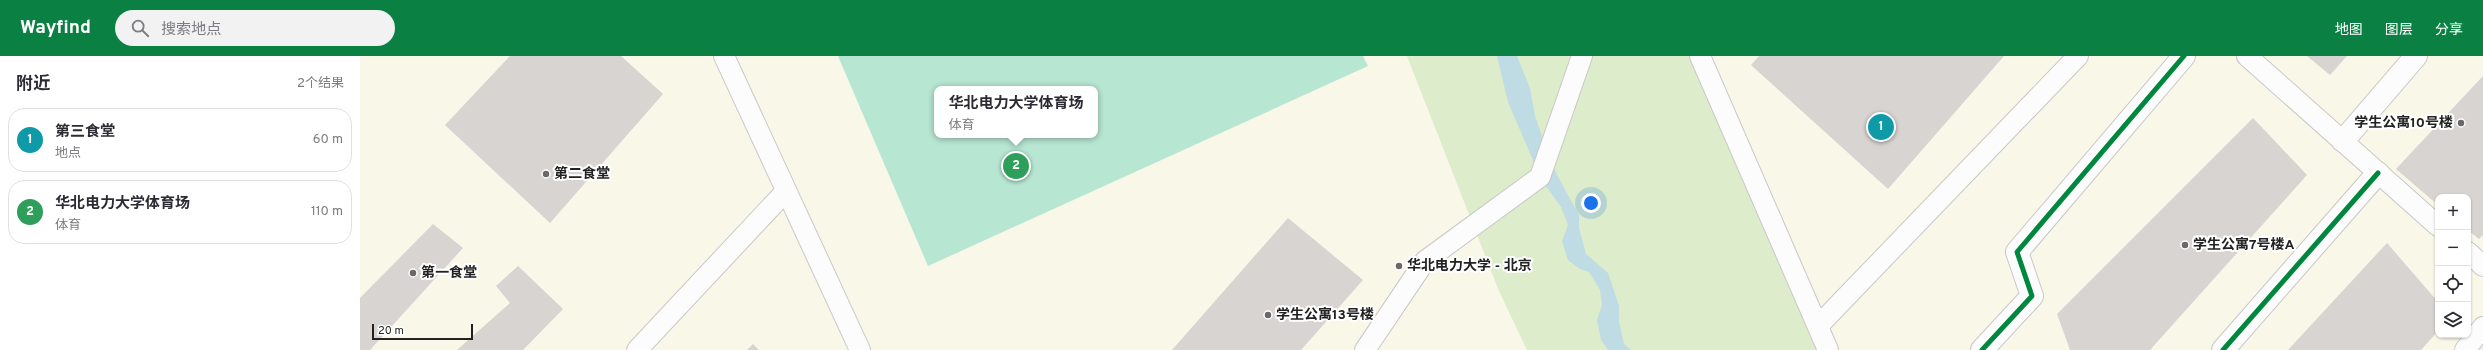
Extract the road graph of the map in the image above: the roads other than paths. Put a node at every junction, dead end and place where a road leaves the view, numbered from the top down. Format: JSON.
{"nodes":[{"id":1,"x":724,"y":56,"type":"edge"},
{"id":2,"x":1582,"y":56,"type":"edge"},
{"id":3,"x":1700,"y":56,"type":"edge"},
{"id":4,"x":2078,"y":56,"type":"edge"},
{"id":5,"x":2184,"y":56,"type":"edge"},
{"id":6,"x":2247,"y":56,"type":"edge"},
{"id":7,"x":2416,"y":56,"type":"edge"},
{"id":8,"x":2343,"y":141,"type":"junction"},
{"id":9,"x":2378,"y":173,"type":"junction"},
{"id":10,"x":786,"y":191,"type":"junction"},
{"id":11,"x":2435,"y":223,"type":"edge"},
{"id":12,"x":2471,"y":255,"type":"edge"},
{"id":13,"x":2483,"y":266,"type":"edge"},
{"id":14,"x":1818,"y":326,"type":"junction"},
{"id":15,"x":2483,"y":327,"type":"edge"},
{"id":16,"x":637,"y":350,"type":"edge"},
{"id":17,"x":860,"y":350,"type":"edge"},
{"id":18,"x":1365,"y":350,"type":"edge"},
{"id":19,"x":1828,"y":350,"type":"edge"},
{"id":20,"x":1982,"y":350,"type":"edge"},
{"id":21,"x":2223,"y":350,"type":"edge"},
{"id":22,"x":2465,"y":350,"type":"edge"}],
"edges":[{"from":1,"to":10,"type":"lane"},
{"from":2,"to":18,"type":"lane"},
{"from":3,"to":14,"type":"lane"},
{"from":4,"to":14,"type":"lane"},
{"from":5,"to":20,"type":"street"},
{"from":6,"to":8,"type":"lane"},
{"from":7,"to":8,"type":"street"},
{"from":8,"to":9,"type":"lane"},
{"from":9,"to":11,"type":"lane"},
{"from":9,"to":21,"type":"street"},
{"from":10,"to":16,"type":"lane"},
{"from":10,"to":17,"type":"lane"},
{"from":12,"to":13,"type":"lane"},
{"from":14,"to":19,"type":"lane"},
{"from":15,"to":22,"type":"lane"}]}
